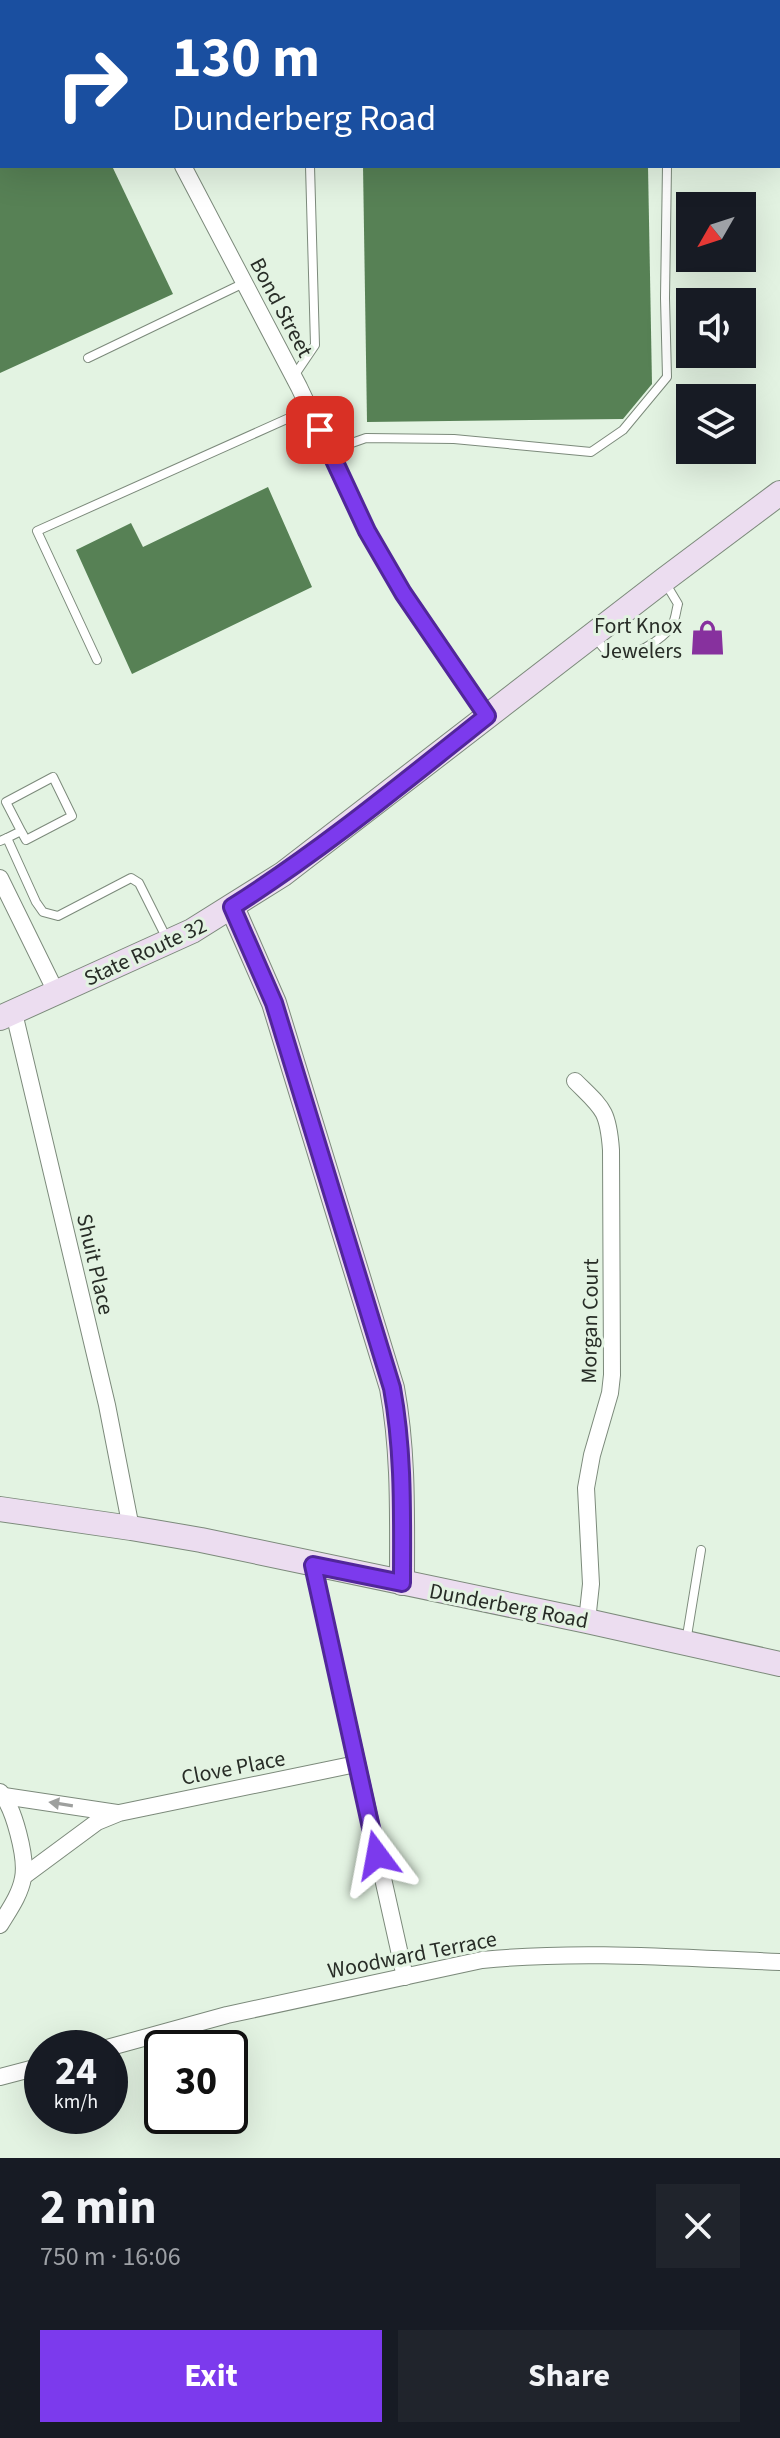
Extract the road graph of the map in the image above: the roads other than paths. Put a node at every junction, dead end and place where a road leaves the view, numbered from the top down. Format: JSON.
{"nodes":[{"id":1,"x":184,"y":168,"type":"edge"},
{"id":2,"x":310,"y":168,"type":"edge"},
{"id":3,"x":667,"y":168,"type":"edge"},
{"id":4,"x":244,"y":283,"type":"junction"},
{"id":5,"x":88,"y":358,"type":"dead end"},
{"id":6,"x":294,"y":376,"type":"junction"},
{"id":7,"x":310,"y":409,"type":"junction"},
{"id":8,"x":329,"y":451,"type":"junction"},
{"id":9,"x":780,"y":493,"type":"edge"},
{"id":10,"x":664,"y":580,"type":"junction"},
{"id":11,"x":593,"y":634,"type":"junction"},
{"id":12,"x":97,"y":660,"type":"dead end"},
{"id":13,"x":487,"y":716,"type":"junction"},
{"id":14,"x":21,"y":831,"type":"junction"},
{"id":15,"x":3,"y":839,"type":"edge"},
{"id":16,"x":0,"y":878,"type":"edge"},
{"id":17,"x":232,"y":907,"type":"junction"},
{"id":18,"x":168,"y":942,"type":"junction"},
{"id":19,"x":56,"y":992,"type":"junction"},
{"id":20,"x":7,"y":1015,"type":"edge"},
{"id":21,"x":575,"y":1081,"type":"dead end"},
{"id":22,"x":0,"y":1509,"type":"edge"},
{"id":23,"x":131,"y":1528,"type":"junction"},
{"id":24,"x":701,"y":1550,"type":"dead end"},
{"id":25,"x":313,"y":1565,"type":"junction"},
{"id":26,"x":402,"y":1583,"type":"junction"},
{"id":27,"x":587,"y":1621,"type":"junction"},
{"id":28,"x":685,"y":1643,"type":"junction"},
{"id":29,"x":780,"y":1664,"type":"edge"},
{"id":30,"x":356,"y":1764,"type":"junction"},
{"id":31,"x":2,"y":1794,"type":"edge"},
{"id":32,"x":119,"y":1813,"type":"junction"},
{"id":33,"x":24,"y":1876,"type":"junction"},
{"id":34,"x":0,"y":1925,"type":"edge"},
{"id":35,"x":780,"y":1962,"type":"edge"},
{"id":36,"x":405,"y":1977,"type":"junction"},
{"id":37,"x":128,"y":2042,"type":"edge"},
{"id":38,"x":24,"y":2071,"type":"edge"},
{"id":39,"x":0,"y":2077,"type":"edge"}],
"edges":[{"from":1,"to":4,"type":"street","name":"Bond Street"},
{"from":2,"to":6,"type":"lane"},
{"from":3,"to":8,"type":"lane"},
{"from":4,"to":5,"type":"lane"},
{"from":4,"to":6,"type":"street","name":"Bond Street"},
{"from":6,"to":7,"type":"street","name":"Bond Street"},
{"from":7,"to":8,"type":"street","name":"Bond Street"},
{"from":7,"to":12,"type":"lane"},
{"from":8,"to":13,"type":"street","name":"Bond Street"},
{"from":9,"to":10,"type":"street","name":"State Route 32"},
{"from":10,"to":11,"type":"street","name":"State Route 32"},
{"from":10,"to":11,"type":"lane"},
{"from":11,"to":13,"type":"street","name":"State Route 32"},
{"from":13,"to":17,"type":"street","name":"State Route 32"},
{"from":14,"to":14,"type":"lane"},
{"from":14,"to":15,"type":"lane"},
{"from":15,"to":18,"type":"lane"},
{"from":16,"to":19,"type":"street"},
{"from":17,"to":18,"type":"street","name":"State Route 32"},
{"from":17,"to":26,"type":"street"},
{"from":18,"to":19,"type":"street","name":"State Route 32"},
{"from":19,"to":20,"type":"street","name":"State Route 32"},
{"from":20,"to":23,"type":"street","name":"Shuit Place"},
{"from":21,"to":27,"type":"street","name":"Morgan Court"},
{"from":22,"to":23,"type":"street","name":"Dunderberg Road"},
{"from":23,"to":25,"type":"street","name":"Dunderberg Road"},
{"from":24,"to":28,"type":"lane"},
{"from":25,"to":26,"type":"street","name":"Dunderberg Road"},
{"from":25,"to":30,"type":"street"},
{"from":26,"to":27,"type":"street","name":"Dunderberg Road"},
{"from":27,"to":28,"type":"street","name":"Dunderberg Road"},
{"from":28,"to":29,"type":"street","name":"Dunderberg Road"},
{"from":30,"to":32,"type":"street","name":"Clove Place"},
{"from":30,"to":36,"type":"street"},
{"from":32,"to":31,"type":"street","name":"Clove Place","one_way":true},
{"from":31,"to":33,"type":"street"},
{"from":32,"to":33,"type":"street","name":"Clove Place"},
{"from":33,"to":34,"type":"street"},
{"from":35,"to":36,"type":"street","name":"Woodward Terrace"},
{"from":36,"to":37,"type":"street","name":"Woodward Terrace"},
{"from":38,"to":39,"type":"street"}]}
